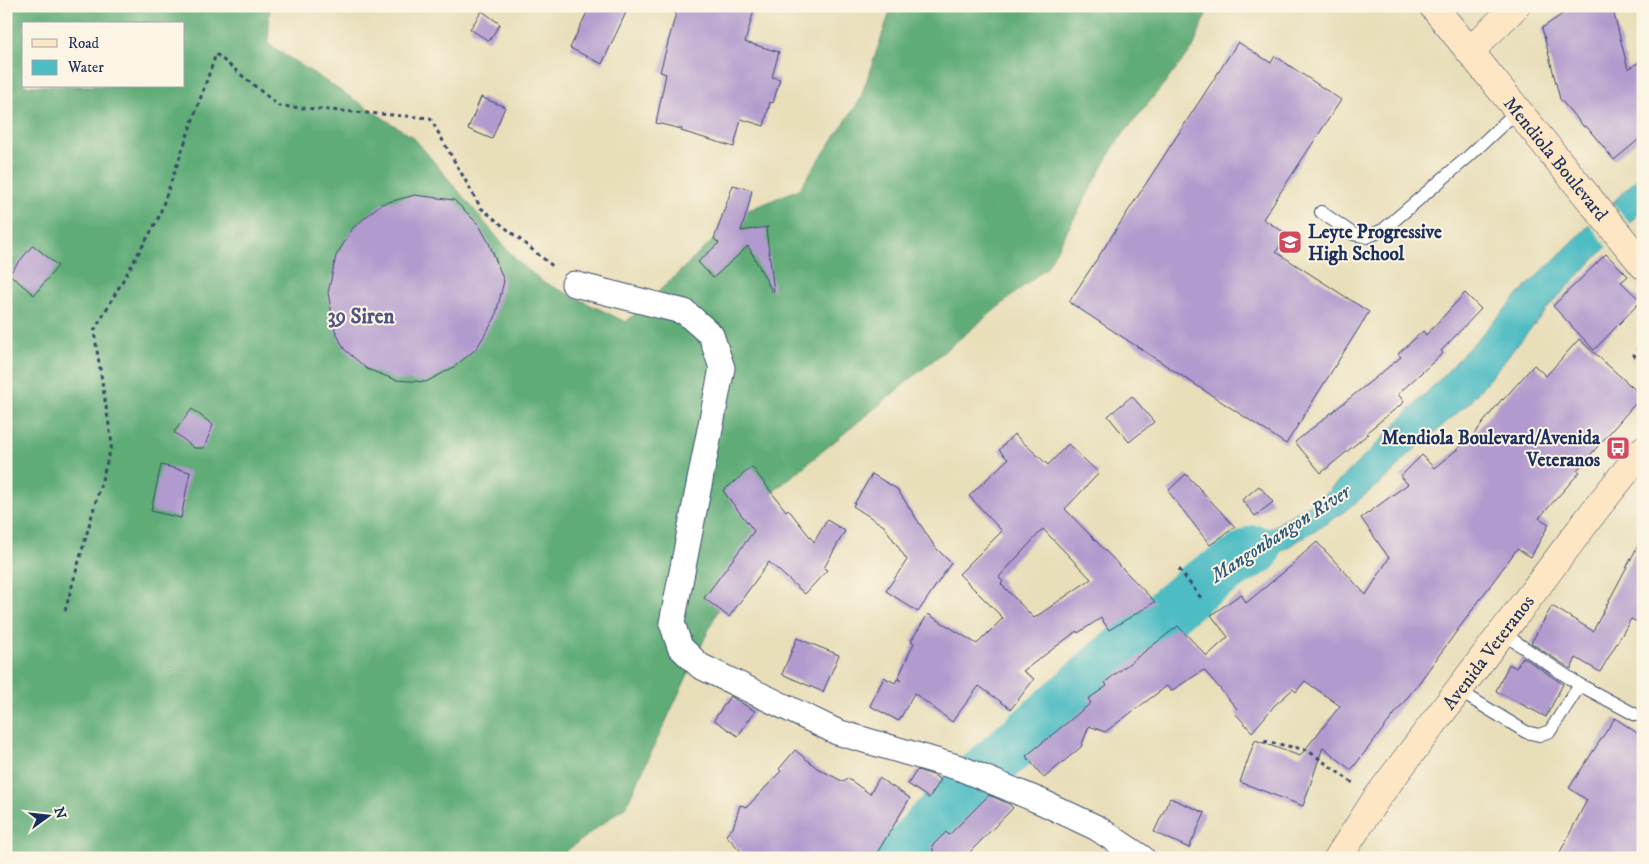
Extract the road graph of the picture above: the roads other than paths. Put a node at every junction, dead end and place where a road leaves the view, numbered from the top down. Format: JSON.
{"nodes":[{"id":1,"x":1434,"y":6,"type":"edge"},
{"id":2,"x":1516,"y":6,"type":"edge"},
{"id":3,"x":1470,"y":51,"type":"junction"},
{"id":4,"x":1518,"y":110,"type":"junction"},
{"id":5,"x":1321,"y":212,"type":"dead end"},
{"id":6,"x":1638,"y":259,"type":"edge"},
{"id":7,"x":574,"y":284,"type":"road end"},
{"id":8,"x":1643,"y":450,"type":"edge"},
{"id":9,"x":1502,"y":633,"type":"junction"},
{"id":10,"x":1580,"y":684,"type":"junction"},
{"id":11,"x":1459,"y":691,"type":"junction"},
{"id":12,"x":1636,"y":714,"type":"dead end"},
{"id":13,"x":1142,"y":858,"type":"edge"},
{"id":14,"x":1338,"y":858,"type":"edge"}],
"edges":[{"from":1,"to":3,"type":"main road","name":"Mendiola Boulevard"},
{"from":2,"to":3,"type":"main road"},
{"from":3,"to":4,"type":"main road","name":"Mendiola Boulevard"},
{"from":4,"to":5,"type":"lane"},
{"from":4,"to":6,"type":"main road","name":"Mendiola Boulevard"},
{"from":7,"to":13,"type":"street"},
{"from":8,"to":9,"type":"main road","name":"Avenida Veteranos"},
{"from":9,"to":10,"type":"lane"},
{"from":9,"to":11,"type":"main road","name":"Avenida Veteranos"},
{"from":10,"to":11,"type":"lane"},
{"from":10,"to":12,"type":"lane"},
{"from":11,"to":14,"type":"main road","name":"Avenida Veteranos"}]}
